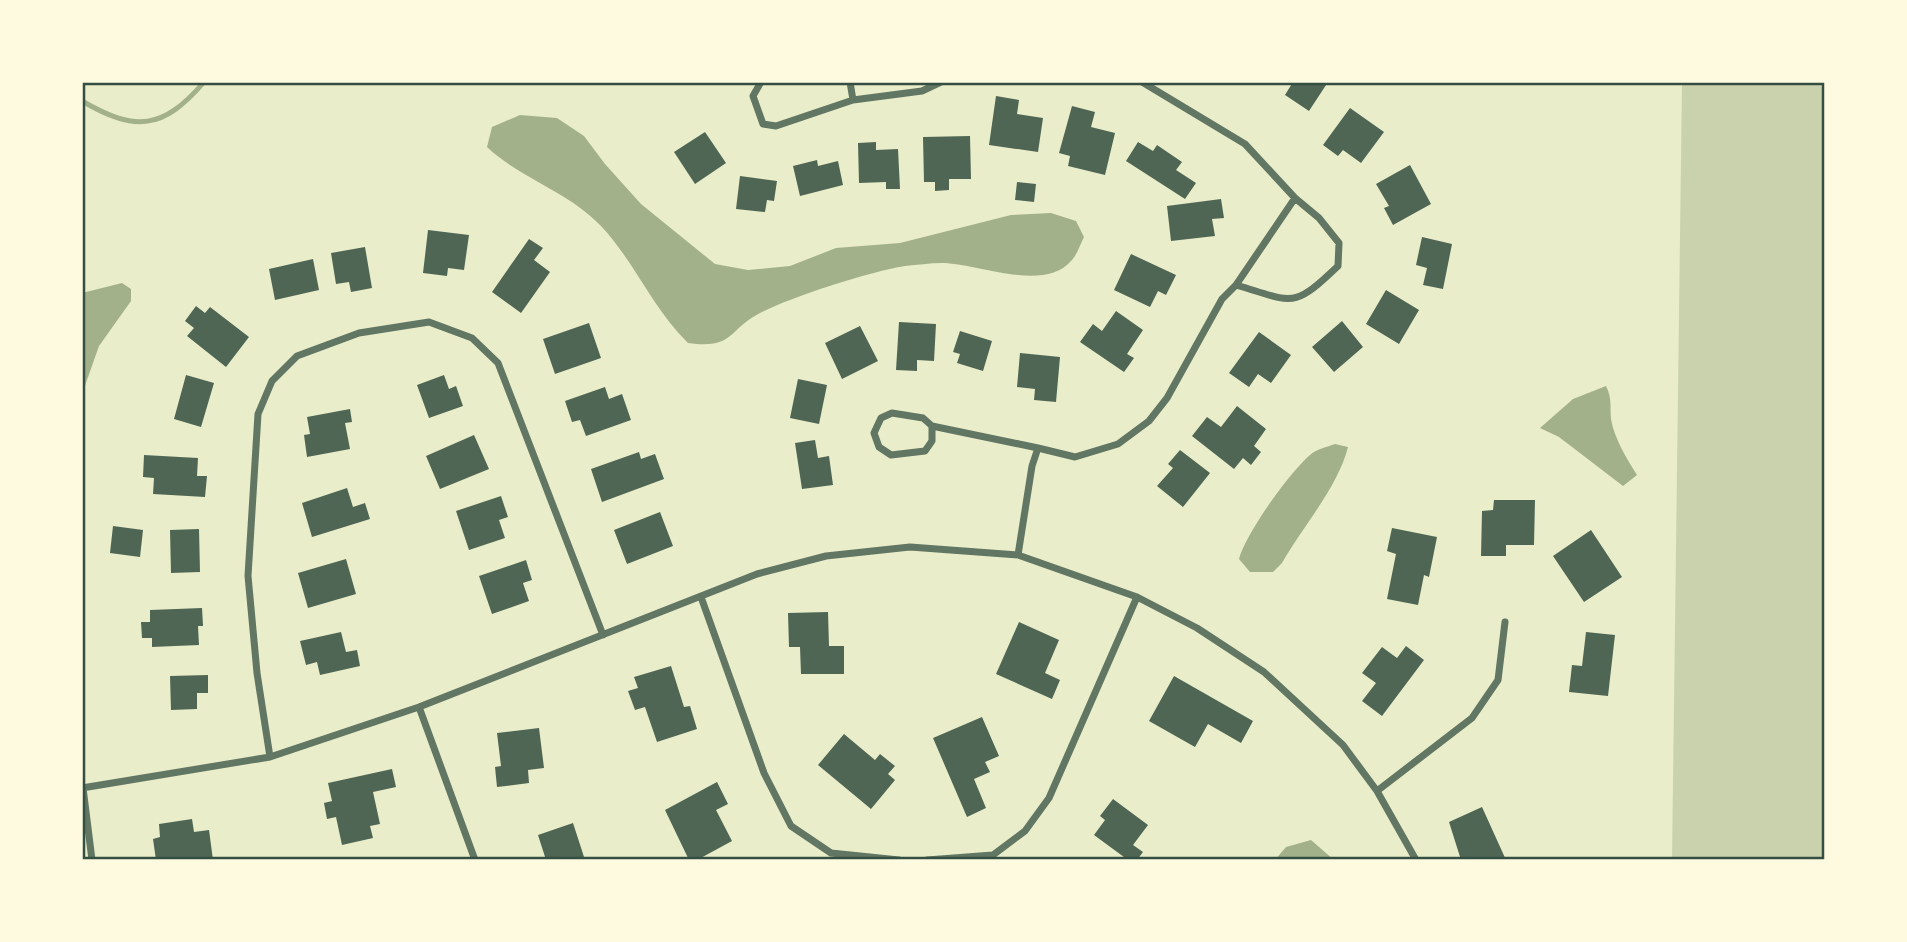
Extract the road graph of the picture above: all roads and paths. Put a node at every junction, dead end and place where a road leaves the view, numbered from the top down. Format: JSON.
{"nodes":[{"id":1,"x":761,"y":82,"type":"edge"},
{"id":2,"x":850,"y":82,"type":"edge"},
{"id":3,"x":941,"y":82,"type":"edge"},
{"id":4,"x":1142,"y":82,"type":"edge"},
{"id":5,"x":853,"y":100,"type":"junction"},
{"id":6,"x":1295,"y":198,"type":"junction"},
{"id":7,"x":1236,"y":285,"type":"junction"},
{"id":8,"x":932,"y":426,"type":"junction"},
{"id":9,"x":1038,"y":448,"type":"junction"},
{"id":10,"x":1018,"y":555,"type":"junction"},
{"id":11,"x":701,"y":597,"type":"junction"},
{"id":12,"x":1137,"y":597,"type":"junction"},
{"id":13,"x":1505,"y":622,"type":"dead end"},
{"id":14,"x":603,"y":635,"type":"junction"},
{"id":15,"x":419,"y":707,"type":"junction"},
{"id":16,"x":270,"y":757,"type":"junction"},
{"id":17,"x":83,"y":788,"type":"edge"},
{"id":18,"x":1377,"y":791,"type":"junction"},
{"id":19,"x":92,"y":860,"type":"edge"},
{"id":20,"x":475,"y":860,"type":"edge"},
{"id":21,"x":899,"y":860,"type":"edge"},
{"id":22,"x":928,"y":860,"type":"edge"},
{"id":23,"x":1416,"y":860,"type":"edge"}],
"edges":[{"from":1,"to":5,"type":"street"},
{"from":2,"to":5,"type":"street"},
{"from":3,"to":5,"type":"street"},
{"from":4,"to":6,"type":"street"},
{"from":6,"to":7,"type":"street"},
{"from":6,"to":7,"type":"street"},
{"from":7,"to":9,"type":"street"},
{"from":8,"to":8,"type":"street"},
{"from":8,"to":9,"type":"street"},
{"from":9,"to":10,"type":"street"},
{"from":10,"to":11,"type":"street"},
{"from":10,"to":12,"type":"street"},
{"from":11,"to":14,"type":"street"},
{"from":11,"to":21,"type":"street"},
{"from":12,"to":18,"type":"street"},
{"from":12,"to":22,"type":"street"},
{"from":13,"to":18,"type":"street"},
{"from":14,"to":15,"type":"street"},
{"from":14,"to":16,"type":"street"},
{"from":15,"to":16,"type":"street"},
{"from":15,"to":20,"type":"street"},
{"from":16,"to":17,"type":"street"},
{"from":17,"to":19,"type":"street"},
{"from":18,"to":23,"type":"street"}]}
